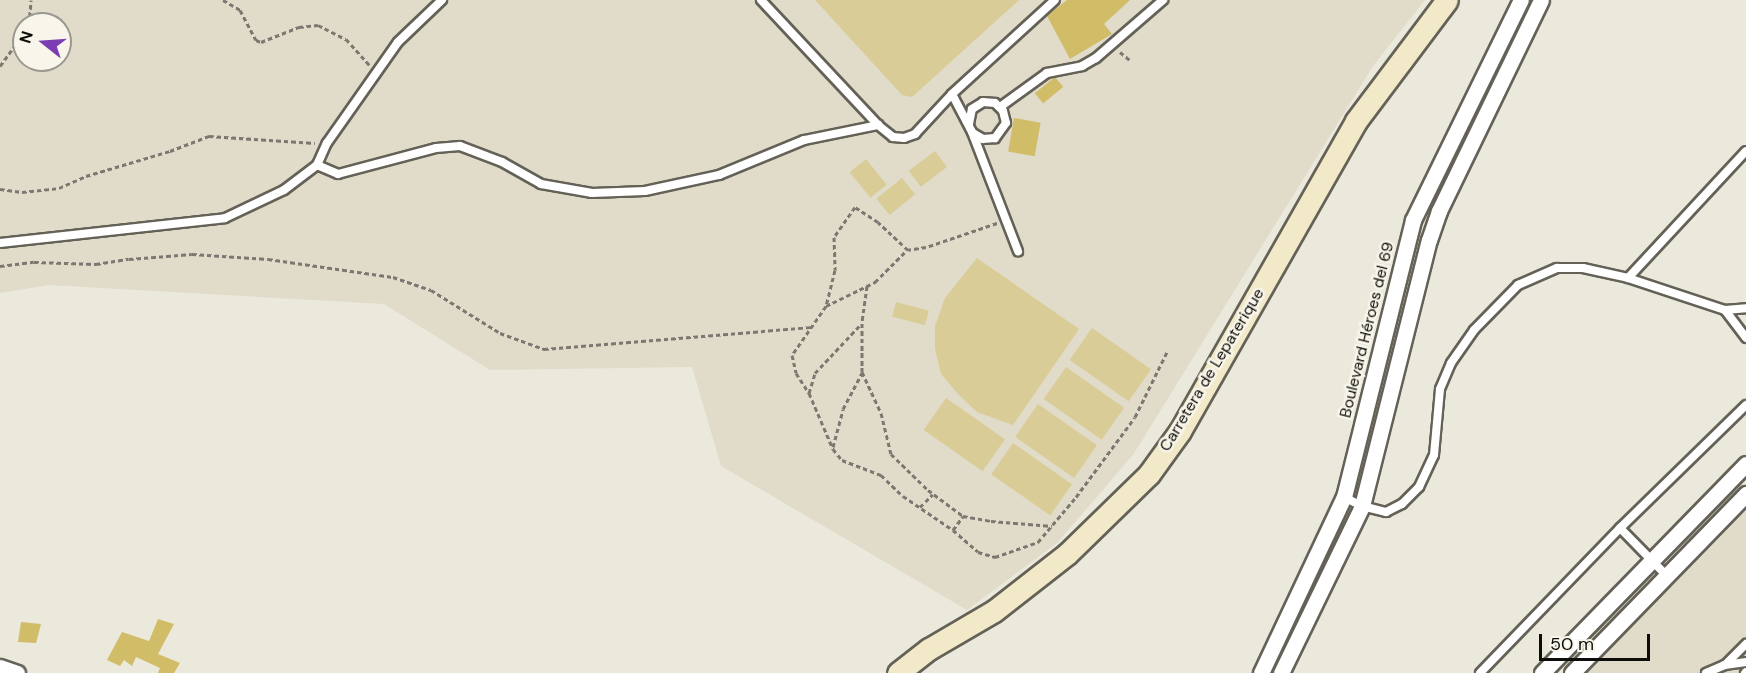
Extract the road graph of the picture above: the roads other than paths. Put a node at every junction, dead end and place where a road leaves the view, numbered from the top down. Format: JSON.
{"nodes":[{"id":1,"x":441,"y":0,"type":"edge"},
{"id":2,"x":761,"y":0,"type":"edge"},
{"id":3,"x":1054,"y":0,"type":"edge"},
{"id":4,"x":1163,"y":0,"type":"edge"},
{"id":5,"x":1447,"y":0,"type":"edge"},
{"id":6,"x":1462,"y":0,"type":"edge"},
{"id":7,"x":1521,"y":0,"type":"edge"},
{"id":8,"x":1541,"y":0,"type":"edge"},
{"id":9,"x":952,"y":94,"type":"junction"},
{"id":10,"x":1000,"y":107,"type":"junction"},
{"id":11,"x":878,"y":125,"type":"junction"},
{"id":12,"x":971,"y":130,"type":"junction"},
{"id":13,"x":1746,"y":151,"type":"edge"},
{"id":14,"x":317,"y":165,"type":"junction"},
{"id":15,"x":1327,"y":174,"type":"junction"},
{"id":16,"x":0,"y":243,"type":"edge"},
{"id":17,"x":1018,"y":251,"type":"dead end"},
{"id":18,"x":1628,"y":278,"type":"junction"},
{"id":19,"x":1746,"y":308,"type":"edge"},
{"id":20,"x":1725,"y":310,"type":"junction"},
{"id":21,"x":1746,"y":338,"type":"edge"},
{"id":22,"x":1746,"y":405,"type":"edge"},
{"id":23,"x":1746,"y":464,"type":"edge"},
{"id":24,"x":1746,"y":494,"type":"edge"},
{"id":25,"x":1344,"y":497,"type":"junction"},
{"id":26,"x":1362,"y":506,"type":"junction"},
{"id":27,"x":1620,"y":528,"type":"junction"},
{"id":28,"x":1650,"y":560,"type":"junction"},
{"id":29,"x":1666,"y":575,"type":"junction"},
{"id":30,"x":1746,"y":645,"type":"edge"},
{"id":31,"x":1746,"y":662,"type":"edge"},
{"id":32,"x":1725,"y":665,"type":"junction"},
{"id":33,"x":0,"y":667,"type":"edge"},
{"id":34,"x":17,"y":673,"type":"edge"},
{"id":35,"x":898,"y":673,"type":"edge"},
{"id":36,"x":1261,"y":673,"type":"edge"},
{"id":37,"x":1281,"y":673,"type":"edge"},
{"id":38,"x":1480,"y":673,"type":"edge"},
{"id":39,"x":1542,"y":673,"type":"edge"},
{"id":40,"x":1572,"y":673,"type":"edge"},
{"id":41,"x":1706,"y":673,"type":"edge"}],
"edges":[{"from":1,"to":14,"type":"lane"},
{"from":2,"to":11,"type":"lane"},
{"from":3,"to":9,"type":"lane"},
{"from":4,"to":10,"type":"lane"},
{"from":5,"to":15,"type":"main road","name":"Carretera de Lepaterique"},
{"from":6,"to":15,"type":"main road","name":"Carretera de Lepaterique"},
{"from":7,"to":25,"type":"street","name":"Boulevard Héroes del 69"},
{"from":8,"to":26,"type":"street"},
{"from":9,"to":11,"type":"lane"},
{"from":9,"to":12,"type":"lane"},
{"from":10,"to":12,"type":"lane"},
{"from":10,"to":12,"type":"lane"},
{"from":11,"to":14,"type":"lane"},
{"from":12,"to":17,"type":"lane"},
{"from":13,"to":18,"type":"lane"},
{"from":14,"to":16,"type":"lane"},
{"from":15,"to":35,"type":"main road","name":"Carretera de Lepaterique"},
{"from":18,"to":20,"type":"lane"},
{"from":18,"to":26,"type":"lane"},
{"from":19,"to":20,"type":"lane"},
{"from":20,"to":21,"type":"lane"},
{"from":22,"to":27,"type":"lane"},
{"from":23,"to":28,"type":"street"},
{"from":24,"to":29,"type":"street"},
{"from":25,"to":26,"type":"lane"},
{"from":25,"to":36,"type":"street","name":"Boulevard Héroes del 69"},
{"from":26,"to":37,"type":"street"},
{"from":27,"to":28,"type":"lane"},
{"from":27,"to":38,"type":"lane"},
{"from":28,"to":29,"type":"lane"},
{"from":28,"to":39,"type":"street"},
{"from":29,"to":40,"type":"street"},
{"from":30,"to":32,"type":"lane"},
{"from":31,"to":32,"type":"lane"},
{"from":32,"to":41,"type":"lane"},
{"from":33,"to":34,"type":"street"}]}
